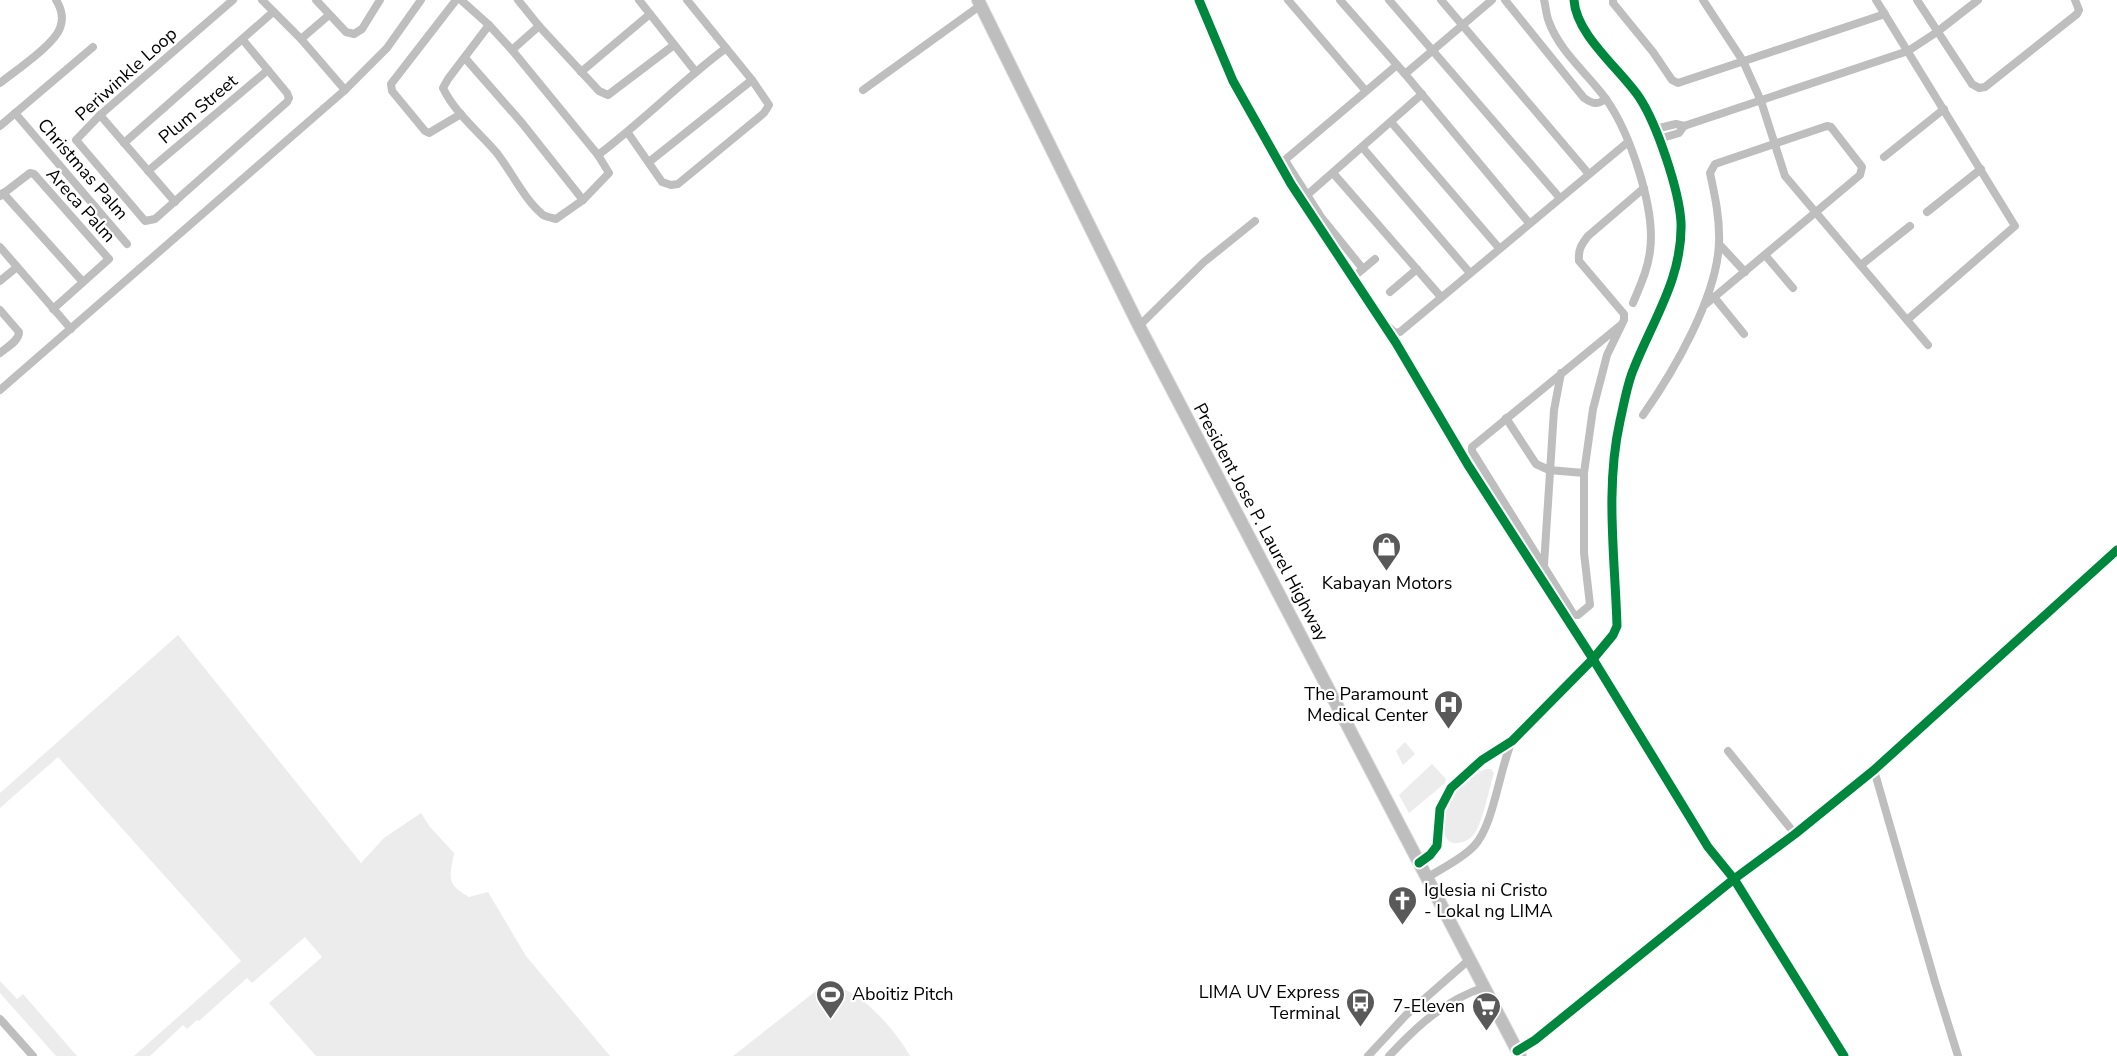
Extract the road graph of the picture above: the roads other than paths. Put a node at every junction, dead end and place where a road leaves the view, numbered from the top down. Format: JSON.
{"nodes":[{"id":1,"x":56,"y":0,"type":"edge"},
{"id":2,"x":233,"y":0,"type":"edge"},
{"id":3,"x":262,"y":0,"type":"edge"},
{"id":4,"x":316,"y":0,"type":"edge"},
{"id":5,"x":421,"y":0,"type":"edge"},
{"id":6,"x":456,"y":0,"type":"edge"},
{"id":7,"x":461,"y":0,"type":"edge"},
{"id":8,"x":518,"y":0,"type":"edge"},
{"id":9,"x":639,"y":0,"type":"edge"},
{"id":10,"x":687,"y":0,"type":"edge"},
{"id":11,"x":1199,"y":0,"type":"edge"},
{"id":12,"x":1288,"y":0,"type":"edge"},
{"id":13,"x":1340,"y":0,"type":"edge"},
{"id":14,"x":1389,"y":0,"type":"edge"},
{"id":15,"x":1441,"y":0,"type":"edge"},
{"id":16,"x":1492,"y":0,"type":"edge"},
{"id":17,"x":1505,"y":0,"type":"edge"},
{"id":18,"x":1544,"y":0,"type":"edge"},
{"id":19,"x":1574,"y":0,"type":"edge"},
{"id":20,"x":1613,"y":0,"type":"edge"},
{"id":21,"x":1876,"y":0,"type":"edge"},
{"id":22,"x":1917,"y":0,"type":"edge"},
{"id":23,"x":1978,"y":0,"type":"edge"},
{"id":24,"x":2075,"y":0,"type":"edge"},
{"id":25,"x":378,"y":1,"type":"edge"},
{"id":26,"x":1706,"y":1,"type":"edge"},
{"id":27,"x":980,"y":2,"type":"edge"},
{"id":28,"x":273,"y":12,"type":"junction"},
{"id":29,"x":650,"y":14,"type":"junction"},
{"id":30,"x":1885,"y":14,"type":"junction"},
{"id":31,"x":329,"y":15,"type":"junction"},
{"id":32,"x":489,"y":25,"type":"junction"},
{"id":33,"x":539,"y":26,"type":"junction"},
{"id":34,"x":1462,"y":26,"type":"junction"},
{"id":35,"x":1937,"y":32,"type":"junction"},
{"id":36,"x":1555,"y":36,"type":"junction"},
{"id":37,"x":243,"y":39,"type":"junction"},
{"id":38,"x":301,"y":39,"type":"junction"},
{"id":39,"x":674,"y":45,"type":"junction"},
{"id":40,"x":1542,"y":46,"type":"junction"},
{"id":41,"x":93,"y":47,"type":"dead end"},
{"id":42,"x":726,"y":48,"type":"junction"},
{"id":43,"x":512,"y":50,"type":"junction"},
{"id":44,"x":1433,"y":50,"type":"junction"},
{"id":45,"x":1908,"y":51,"type":"junction"},
{"id":46,"x":465,"y":58,"type":"junction"},
{"id":47,"x":1743,"y":61,"type":"junction"},
{"id":48,"x":1396,"y":64,"type":"junction"},
{"id":49,"x":268,"y":70,"type":"junction"},
{"id":50,"x":695,"y":71,"type":"junction"},
{"id":51,"x":581,"y":72,"type":"junction"},
{"id":52,"x":1404,"y":74,"type":"junction"},
{"id":53,"x":752,"y":80,"type":"junction"},
{"id":54,"x":0,"y":83,"type":"edge"},
{"id":55,"x":345,"y":90,"type":"junction"},
{"id":56,"x":863,"y":90,"type":"dead end"},
{"id":57,"x":1365,"y":90,"type":"junction"},
{"id":58,"x":1422,"y":94,"type":"junction"},
{"id":59,"x":1606,"y":99,"type":"junction"},
{"id":60,"x":1761,"y":101,"type":"junction"},
{"id":61,"x":1944,"y":109,"type":"junction"},
{"id":62,"x":15,"y":113,"type":"junction"},
{"id":63,"x":461,"y":114,"type":"junction"},
{"id":64,"x":100,"y":115,"type":"junction"},
{"id":65,"x":1391,"y":122,"type":"junction"},
{"id":66,"x":0,"y":126,"type":"edge"},
{"id":67,"x":1684,"y":126,"type":"junction"},
{"id":68,"x":1655,"y":129,"type":"junction"},
{"id":69,"x":628,"y":133,"type":"junction"},
{"id":70,"x":1659,"y":139,"type":"junction"},
{"id":71,"x":1628,"y":142,"type":"junction"},
{"id":72,"x":124,"y":143,"type":"junction"},
{"id":73,"x":1775,"y":144,"type":"junction"},
{"id":74,"x":1362,"y":147,"type":"junction"},
{"id":75,"x":598,"y":155,"type":"junction"},
{"id":76,"x":1884,"y":157,"type":"dead end"},
{"id":77,"x":649,"y":162,"type":"junction"},
{"id":78,"x":1981,"y":169,"type":"junction"},
{"id":79,"x":148,"y":171,"type":"junction"},
{"id":80,"x":1333,"y":172,"type":"junction"},
{"id":81,"x":1588,"y":173,"type":"junction"},
{"id":82,"x":1644,"y":188,"type":"junction"},
{"id":83,"x":2,"y":194,"type":"edge"},
{"id":84,"x":1306,"y":196,"type":"junction"},
{"id":85,"x":1559,"y":197,"type":"junction"},
{"id":86,"x":583,"y":200,"type":"junction"},
{"id":87,"x":175,"y":202,"type":"junction"},
{"id":88,"x":1816,"y":212,"type":"junction"},
{"id":89,"x":1927,"y":212,"type":"dead end"},
{"id":90,"x":1256,"y":221,"type":"dead end"},
{"id":91,"x":1528,"y":223,"type":"junction"},
{"id":92,"x":1910,"y":226,"type":"dead end"},
{"id":93,"x":128,"y":244,"type":"dead end"},
{"id":94,"x":1719,"y":244,"type":"junction"},
{"id":95,"x":0,"y":247,"type":"edge"},
{"id":96,"x":1499,"y":248,"type":"junction"},
{"id":97,"x":1765,"y":255,"type":"junction"},
{"id":98,"x":1375,"y":259,"type":"dead end"},
{"id":99,"x":1861,"y":266,"type":"junction"},
{"id":100,"x":17,"y":267,"type":"junction"},
{"id":101,"x":1417,"y":269,"type":"junction"},
{"id":102,"x":1745,"y":272,"type":"junction"},
{"id":103,"x":1470,"y":273,"type":"junction"},
{"id":104,"x":0,"y":281,"type":"edge"},
{"id":105,"x":83,"y":282,"type":"junction"},
{"id":106,"x":1793,"y":288,"type":"dead end"},
{"id":107,"x":1390,"y":292,"type":"dead end"},
{"id":108,"x":1441,"y":297,"type":"junction"},
{"id":109,"x":1714,"y":297,"type":"junction"},
{"id":110,"x":1633,"y":303,"type":"dead end"},
{"id":111,"x":1706,"y":304,"type":"junction"},
{"id":112,"x":53,"y":309,"type":"junction"},
{"id":113,"x":0,"y":310,"type":"edge"},
{"id":114,"x":1381,"y":314,"type":"dead end"},
{"id":115,"x":1907,"y":320,"type":"junction"},
{"id":116,"x":1622,"y":324,"type":"junction"},
{"id":117,"x":1139,"y":326,"type":"junction"},
{"id":118,"x":70,"y":329,"type":"junction"},
{"id":119,"x":1744,"y":334,"type":"dead end"},
{"id":120,"x":1928,"y":345,"type":"dead end"},
{"id":121,"x":1594,"y":347,"type":"junction"},
{"id":122,"x":0,"y":353,"type":"edge"},
{"id":123,"x":1607,"y":355,"type":"junction"},
{"id":124,"x":1561,"y":373,"type":"junction"},
{"id":125,"x":0,"y":390,"type":"edge"},
{"id":126,"x":1642,"y":415,"type":"dead end"},
{"id":127,"x":1506,"y":418,"type":"junction"},
{"id":128,"x":1549,"y":470,"type":"junction"},
{"id":129,"x":1584,"y":473,"type":"junction"},
{"id":130,"x":2117,"y":550,"type":"edge"},
{"id":131,"x":1544,"y":567,"type":"junction"},
{"id":132,"x":1593,"y":659,"type":"junction"},
{"id":133,"x":1512,"y":741,"type":"junction"},
{"id":134,"x":1728,"y":751,"type":"dead end"},
{"id":135,"x":1874,"y":770,"type":"junction"},
{"id":136,"x":1795,"y":834,"type":"junction"},
{"id":137,"x":1419,"y":863,"type":"junction"},
{"id":138,"x":1427,"y":878,"type":"junction"},
{"id":139,"x":1734,"y":879,"type":"junction"},
{"id":140,"x":1470,"y":959,"type":"junction"},
{"id":141,"x":1485,"y":987,"type":"junction"},
{"id":142,"x":0,"y":1019,"type":"edge"},
{"id":143,"x":1518,"y":1053,"type":"edge"},
{"id":144,"x":33,"y":1056,"type":"edge"},
{"id":145,"x":1368,"y":1056,"type":"edge"},
{"id":146,"x":1389,"y":1056,"type":"edge"},
{"id":147,"x":1844,"y":1056,"type":"edge"},
{"id":148,"x":1958,"y":1056,"type":"edge"}],
"edges":[{"from":1,"to":54,"type":"street"},
{"from":2,"to":64,"type":"street","name":"Periwinkle Loop"},
{"from":3,"to":28,"type":"street"},
{"from":4,"to":31,"type":"street"},
{"from":5,"to":55,"type":"street"},
{"from":6,"to":63,"type":"street"},
{"from":7,"to":32,"type":"street"},
{"from":8,"to":33,"type":"street"},
{"from":9,"to":29,"type":"street"},
{"from":10,"to":42,"type":"street"},
{"from":11,"to":132,"type":"street"},
{"from":12,"to":57,"type":"street"},
{"from":13,"to":48,"type":"street"},
{"from":14,"to":44,"type":"street"},
{"from":15,"to":34,"type":"street"},
{"from":16,"to":34,"type":"street"},
{"from":17,"to":40,"type":"street"},
{"from":18,"to":36,"type":"street"},
{"from":19,"to":68,"type":"street"},
{"from":20,"to":47,"type":"street"},
{"from":21,"to":30,"type":"street"},
{"from":22,"to":35,"type":"street"},
{"from":23,"to":35,"type":"street"},
{"from":24,"to":35,"type":"street"},
{"from":25,"to":31,"type":"street"},
{"from":26,"to":47,"type":"street"},
{"from":27,"to":56,"type":"street"},
{"from":27,"to":117,"type":"highway","name":"President Jose P. Laurel Highway"},
{"from":28,"to":37,"type":"street"},
{"from":28,"to":38,"type":"street"},
{"from":29,"to":39,"type":"street"},
{"from":29,"to":51,"type":"street"},
{"from":30,"to":45,"type":"street"},
{"from":30,"to":47,"type":"street"},
{"from":31,"to":38,"type":"street"},
{"from":32,"to":43,"type":"street"},
{"from":32,"to":46,"type":"street"},
{"from":33,"to":43,"type":"street"},
{"from":33,"to":51,"type":"street"},
{"from":34,"to":44,"type":"street"},
{"from":34,"to":81,"type":"street"},
{"from":35,"to":45,"type":"street"},
{"from":36,"to":40,"type":"street"},
{"from":36,"to":59,"type":"street"},
{"from":37,"to":49,"type":"street"},
{"from":37,"to":72,"type":"street"},
{"from":38,"to":55,"type":"street"},
{"from":39,"to":50,"type":"street"},
{"from":39,"to":51,"type":"street"},
{"from":40,"to":59,"type":"street"},
{"from":41,"to":62,"type":"street"},
{"from":42,"to":50,"type":"street"},
{"from":42,"to":53,"type":"street"},
{"from":43,"to":75,"type":"street"},
{"from":44,"to":52,"type":"street"},
{"from":44,"to":85,"type":"street"},
{"from":45,"to":60,"type":"street"},
{"from":45,"to":61,"type":"street"},
{"from":46,"to":63,"type":"street"},
{"from":46,"to":86,"type":"street"},
{"from":47,"to":60,"type":"street"},
{"from":48,"to":52,"type":"street"},
{"from":48,"to":57,"type":"street"},
{"from":49,"to":79,"type":"street","name":"Plum Street"},
{"from":49,"to":87,"type":"street","name":"Periwinkle Loop"},
{"from":50,"to":69,"type":"street"},
{"from":52,"to":58,"type":"street"},
{"from":53,"to":77,"type":"street"},
{"from":53,"to":77,"type":"street"},
{"from":55,"to":118,"type":"street"},
{"from":57,"to":84,"type":"street"},
{"from":58,"to":65,"type":"street"},
{"from":58,"to":91,"type":"street"},
{"from":59,"to":71,"type":"street"},
{"from":60,"to":67,"type":"street"},
{"from":60,"to":73,"type":"street"},
{"from":61,"to":76,"type":"street"},
{"from":61,"to":78,"type":"street"},
{"from":62,"to":66,"type":"street"},
{"from":62,"to":93,"type":"street","name":"Christmas Palm"},
{"from":63,"to":86,"type":"street"},
{"from":64,"to":72,"type":"street"},
{"from":64,"to":87,"type":"street","name":"Periwinkle Loop"},
{"from":65,"to":74,"type":"street"},
{"from":65,"to":96,"type":"street"},
{"from":67,"to":68,"type":"street"},
{"from":67,"to":70,"type":"street"},
{"from":68,"to":70,"type":"street"},
{"from":69,"to":75,"type":"street"},
{"from":69,"to":77,"type":"street"},
{"from":70,"to":132,"type":"street"},
{"from":71,"to":81,"type":"street"},
{"from":71,"to":82,"type":"street"},
{"from":72,"to":79,"type":"street"},
{"from":73,"to":88,"type":"street"},
{"from":73,"to":88,"type":"street"},
{"from":73,"to":94,"type":"street"},
{"from":74,"to":80,"type":"street"},
{"from":74,"to":103,"type":"street"},
{"from":75,"to":86,"type":"street"},
{"from":78,"to":89,"type":"street"},
{"from":78,"to":115,"type":"street"},
{"from":79,"to":87,"type":"street"},
{"from":80,"to":84,"type":"street"},
{"from":80,"to":101,"type":"street"},
{"from":81,"to":85,"type":"street"},
{"from":82,"to":110,"type":"street"},
{"from":82,"to":116,"type":"street"},
{"from":83,"to":105,"type":"street"},
{"from":83,"to":105,"type":"street","name":"Areca Palm"},
{"from":84,"to":98,"type":"street"},
{"from":85,"to":91,"type":"street"},
{"from":88,"to":97,"type":"street"},
{"from":88,"to":99,"type":"street"},
{"from":90,"to":117,"type":"street"},
{"from":91,"to":96,"type":"street"},
{"from":92,"to":99,"type":"street"},
{"from":94,"to":102,"type":"street"},
{"from":94,"to":111,"type":"street"},
{"from":95,"to":100,"type":"street"},
{"from":96,"to":103,"type":"street"},
{"from":97,"to":102,"type":"street"},
{"from":97,"to":106,"type":"street"},
{"from":99,"to":115,"type":"street"},
{"from":100,"to":104,"type":"street"},
{"from":100,"to":112,"type":"street"},
{"from":101,"to":107,"type":"street"},
{"from":101,"to":108,"type":"street"},
{"from":102,"to":109,"type":"street"},
{"from":103,"to":108,"type":"street"},
{"from":105,"to":112,"type":"street"},
{"from":108,"to":114,"type":"street"},
{"from":109,"to":111,"type":"street"},
{"from":109,"to":119,"type":"street"},
{"from":111,"to":126,"type":"street"},
{"from":112,"to":118,"type":"street"},
{"from":113,"to":122,"type":"street"},
{"from":115,"to":120,"type":"street"},
{"from":116,"to":121,"type":"street"},
{"from":116,"to":123,"type":"street"},
{"from":117,"to":137,"type":"highway","name":"President Jose P. Laurel Highway"},
{"from":118,"to":125,"type":"street"},
{"from":121,"to":123,"type":"street"},
{"from":121,"to":124,"type":"street"},
{"from":123,"to":129,"type":"street"},
{"from":124,"to":127,"type":"street"},
{"from":124,"to":128,"type":"street"},
{"from":127,"to":128,"type":"street"},
{"from":127,"to":131,"type":"street"},
{"from":128,"to":129,"type":"street"},
{"from":128,"to":131,"type":"street"},
{"from":129,"to":131,"type":"street"},
{"from":130,"to":135,"type":"street"},
{"from":132,"to":133,"type":"street"},
{"from":132,"to":139,"type":"street"},
{"from":133,"to":137,"type":"street"},
{"from":133,"to":138,"type":"street"},
{"from":134,"to":136,"type":"street"},
{"from":135,"to":136,"type":"street"},
{"from":135,"to":148,"type":"street"},
{"from":136,"to":139,"type":"street"},
{"from":137,"to":138,"type":"highway","name":"President Jose P. Laurel Highway"},
{"from":138,"to":140,"type":"highway","name":"President Jose P. Laurel Highway"},
{"from":139,"to":143,"type":"street"},
{"from":139,"to":147,"type":"street"},
{"from":140,"to":141,"type":"highway","name":"President Jose P. Laurel Highway"},
{"from":140,"to":145,"type":"street"},
{"from":141,"to":143,"type":"highway","name":"President Jose P. Laurel Highway"},
{"from":141,"to":146,"type":"street"},
{"from":142,"to":144,"type":"street"}]}
